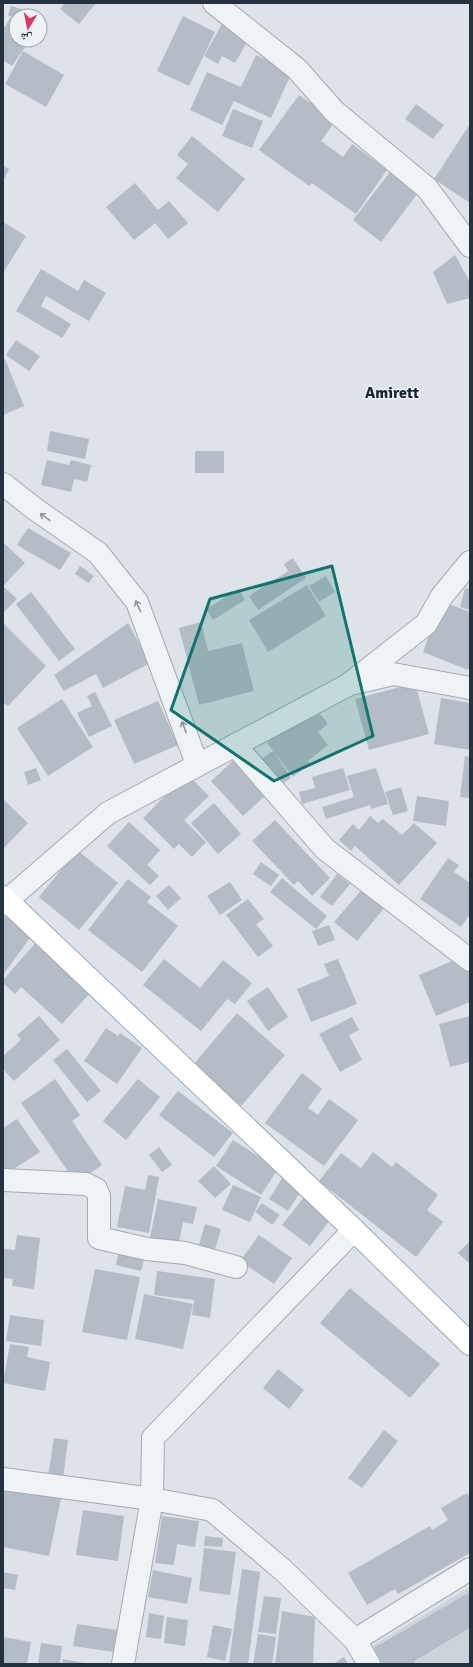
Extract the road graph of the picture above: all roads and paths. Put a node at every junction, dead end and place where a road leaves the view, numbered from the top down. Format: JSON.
{"nodes":[{"id":1,"x":214,"y":3,"type":"edge"},
{"id":2,"x":470,"y":246,"type":"edge"},
{"id":3,"x":3,"y":484,"type":"edge"},
{"id":4,"x":470,"y":562,"type":"edge"},
{"id":5,"x":348,"y":685,"type":"junction"},
{"id":6,"x":470,"y":688,"type":"edge"},
{"id":7,"x":235,"y":745,"type":"junction"},
{"id":8,"x":197,"y":764,"type":"junction"},
{"id":9,"x":4,"y":901,"type":"edge"},
{"id":10,"x":470,"y":960,"type":"edge"},
{"id":11,"x":3,"y":1180,"type":"edge"},
{"id":12,"x":354,"y":1230,"type":"junction"},
{"id":13,"x":236,"y":1267,"type":"dead end"},
{"id":14,"x":470,"y":1344,"type":"edge"},
{"id":15,"x":3,"y":1478,"type":"edge"},
{"id":16,"x":152,"y":1499,"type":"junction"},
{"id":17,"x":470,"y":1569,"type":"edge"},
{"id":18,"x":355,"y":1640,"type":"junction"},
{"id":19,"x":123,"y":1664,"type":"edge"},
{"id":20,"x":369,"y":1664,"type":"edge"}],
"edges":[{"from":1,"to":2,"type":"street"},
{"from":8,"to":3,"type":"street","one_way":true},
{"from":4,"to":5,"type":"street"},
{"from":5,"to":6,"type":"street"},
{"from":5,"to":7,"type":"street"},
{"from":7,"to":8,"type":"street"},
{"from":7,"to":10,"type":"street"},
{"from":8,"to":9,"type":"street"},
{"from":9,"to":12,"type":"main road"},
{"from":11,"to":13,"type":"street"},
{"from":12,"to":14,"type":"main road"},
{"from":12,"to":16,"type":"street"},
{"from":15,"to":16,"type":"street"},
{"from":16,"to":18,"type":"street"},
{"from":16,"to":19,"type":"street"},
{"from":17,"to":18,"type":"street"},
{"from":18,"to":20,"type":"street"}]}
